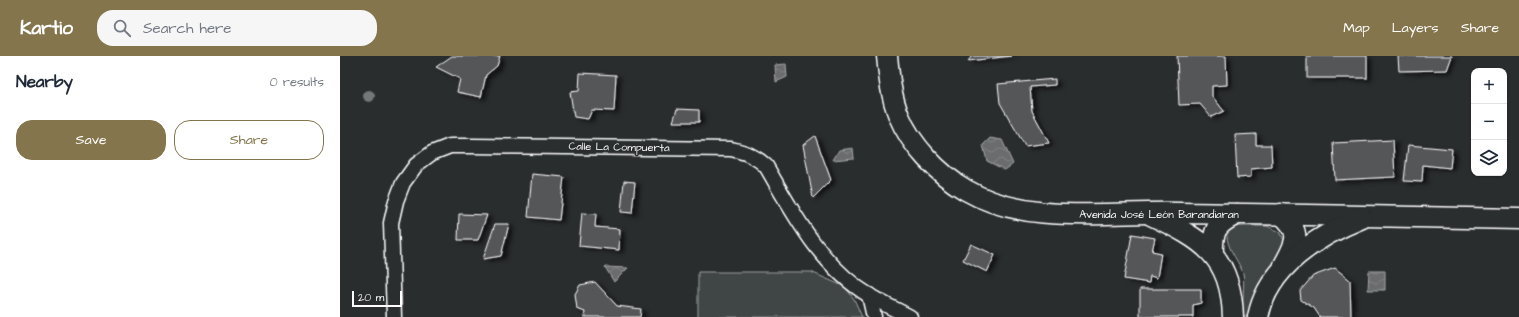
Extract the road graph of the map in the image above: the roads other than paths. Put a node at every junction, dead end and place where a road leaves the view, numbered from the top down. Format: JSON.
{"nodes":[{"id":1,"x":886,"y":56,"type":"edge"},
{"id":2,"x":1146,"y":212,"type":"junction"},
{"id":3,"x":1237,"y":214,"type":"junction"},
{"id":4,"x":1281,"y":214,"type":"junction"},
{"id":5,"x":1370,"y":215,"type":"junction"},
{"id":6,"x":1519,"y":218,"type":"edge"},
{"id":7,"x":1213,"y":254,"type":"junction"},
{"id":8,"x":1282,"y":268,"type":"junction"},
{"id":9,"x":869,"y":295,"type":"junction"},
{"id":10,"x":394,"y":317,"type":"edge"},
{"id":11,"x":874,"y":317,"type":"edge"},
{"id":12,"x":910,"y":317,"type":"edge"},
{"id":13,"x":1233,"y":317,"type":"edge"},
{"id":14,"x":1258,"y":317,"type":"edge"}],
"edges":[{"from":1,"to":2,"type":"street","name":"Avenida José León Barandiaran"},
{"from":2,"to":3,"type":"street","name":"Avenida José León Barandiaran"},
{"from":2,"to":7,"type":"street"},
{"from":3,"to":4,"type":"street","name":"Avenida José León Barandiaran"},
{"from":3,"to":7,"type":"street"},
{"from":4,"to":5,"type":"street","name":"Avenida José León Barandiaran"},
{"from":4,"to":8,"type":"street"},
{"from":5,"to":6,"type":"street","name":"Avenida José León Barandiaran"},
{"from":5,"to":8,"type":"street"},
{"from":7,"to":13,"type":"street"},
{"from":8,"to":14,"type":"street"},
{"from":9,"to":10,"type":"street","name":"Calle La Compuerta"},
{"from":9,"to":11,"type":"street"},
{"from":9,"to":12,"type":"street","name":"Calle La Compuerta"}]}
